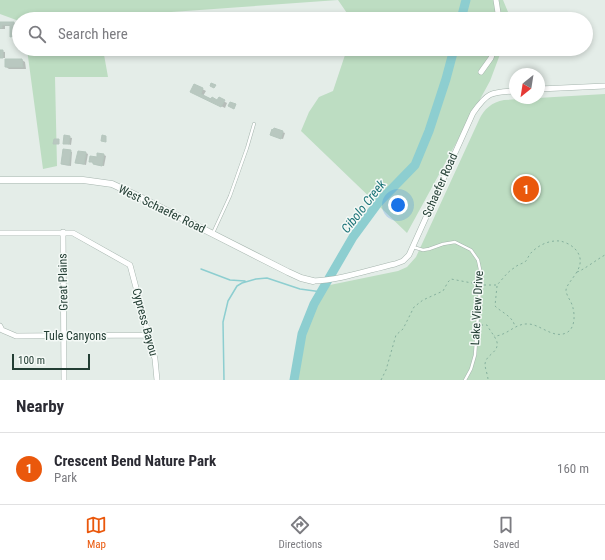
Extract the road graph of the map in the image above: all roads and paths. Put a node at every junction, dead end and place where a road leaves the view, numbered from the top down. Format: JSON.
{"nodes":[{"id":1,"x":496,"y":0,"type":"edge"},
{"id":2,"x":498,"y":12,"type":"edge"},
{"id":3,"x":492,"y":56,"type":"edge"},
{"id":4,"x":481,"y":72,"type":"dead end"},
{"id":5,"x":605,"y":86,"type":"edge"},
{"id":6,"x":545,"y":90,"type":"edge"},
{"id":7,"x":509,"y":91,"type":"edge"},
{"id":8,"x":254,"y":124,"type":"dead end"},
{"id":9,"x":0,"y":180,"type":"edge"},
{"id":10,"x":63,"y":232,"type":"junction"},
{"id":11,"x":0,"y":233,"type":"edge"},
{"id":12,"x":213,"y":234,"type":"junction"},
{"id":13,"x":412,"y":246,"type":"junction"},
{"id":14,"x":605,"y":255,"type":"edge"},
{"id":15,"x":577,"y":272,"type":"junction"},
{"id":16,"x":313,"y":280,"type":"joint"},
{"id":17,"x":480,"y":285,"type":"junction"},
{"id":18,"x":497,"y":285,"type":"junction"},
{"id":19,"x":477,"y":324,"type":"junction"},
{"id":20,"x":515,"y":327,"type":"junction"},
{"id":21,"x":1,"y":328,"type":"edge"},
{"id":22,"x":149,"y":335,"type":"junction"},
{"id":23,"x":64,"y":336,"type":"junction"},
{"id":24,"x":494,"y":336,"type":"junction"},
{"id":25,"x":64,"y":380,"type":"edge"},
{"id":26,"x":157,"y":380,"type":"edge"},
{"id":27,"x":381,"y":380,"type":"edge"},
{"id":28,"x":465,"y":380,"type":"edge"},
{"id":29,"x":488,"y":380,"type":"edge"}],
"edges":[{"from":1,"to":2,"type":"street"},
{"from":3,"to":4,"type":"street"},
{"from":5,"to":6,"type":"street"},
{"from":7,"to":13,"type":"street","name":"Schaefer Road"},
{"from":8,"to":12,"type":"lane"},
{"from":9,"to":12,"type":"street","name":"West Schaefer Road"},
{"from":10,"to":11,"type":"street"},
{"from":10,"to":22,"type":"street","name":"Cypress Bayou"},
{"from":10,"to":23,"type":"street","name":"Great Plains"},
{"from":12,"to":16,"type":"street","name":"West Schaefer Road"},
{"from":13,"to":16,"type":"street","name":"Schaefer Road"},
{"from":13,"to":17,"type":"lane","name":"Lake View Drive"},
{"from":14,"to":15,"type":"path"},
{"from":15,"to":18,"type":"path"},
{"from":15,"to":20,"type":"path"},
{"from":17,"to":18,"type":"path"},
{"from":17,"to":19,"type":"lane","name":"Lake View Drive"},
{"from":17,"to":27,"type":"path"},
{"from":18,"to":20,"type":"path"},
{"from":19,"to":24,"type":"path"},
{"from":19,"to":28,"type":"lane","name":"Lake View Drive"},
{"from":20,"to":24,"type":"path"},
{"from":21,"to":23,"type":"street","name":"Tule Canyons"},
{"from":22,"to":23,"type":"street","name":"Tule Canyons"},
{"from":22,"to":26,"type":"street","name":"Cypress Bayou"},
{"from":23,"to":25,"type":"street","name":"Great Plains"},
{"from":24,"to":29,"type":"path"}]}
